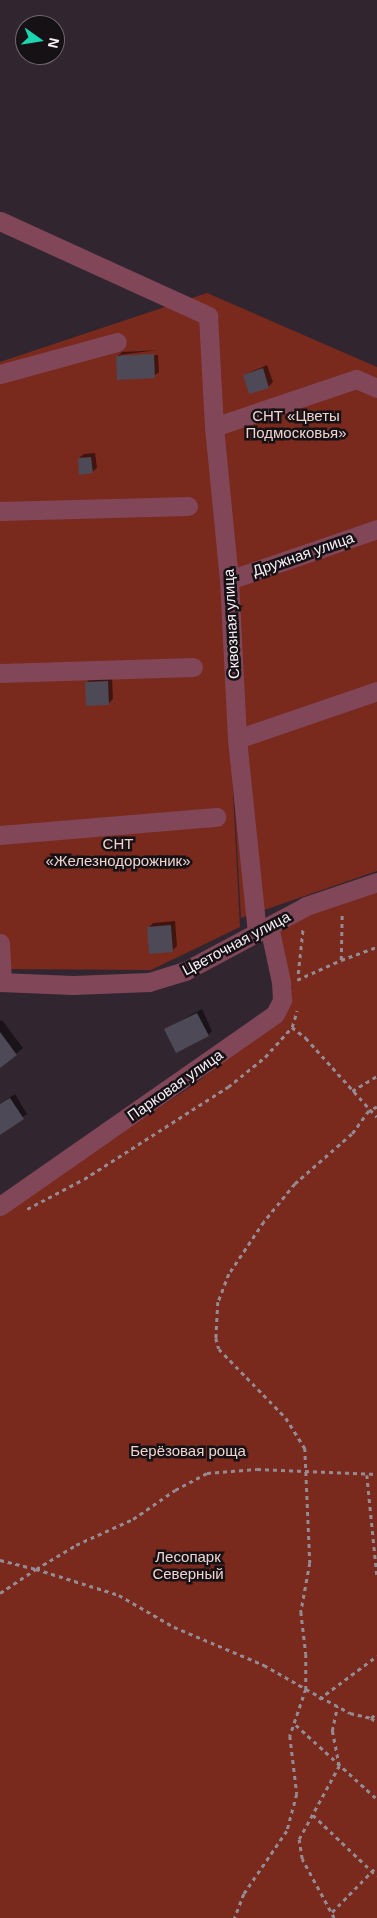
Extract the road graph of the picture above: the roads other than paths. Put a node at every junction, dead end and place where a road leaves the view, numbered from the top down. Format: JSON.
{"nodes":[{"id":1,"x":0,"y":221,"type":"edge"},
{"id":2,"x":117,"y":342,"type":"dead end"},
{"id":3,"x":0,"y":374,"type":"edge"},
{"id":4,"x":377,"y":388,"type":"edge"},
{"id":5,"x":214,"y":427,"type":"junction"},
{"id":6,"x":188,"y":506,"type":"dead end"},
{"id":7,"x":0,"y":511,"type":"edge"},
{"id":8,"x":377,"y":529,"type":"edge"},
{"id":9,"x":229,"y":580,"type":"junction"},
{"id":10,"x":193,"y":667,"type":"dead end"},
{"id":11,"x":0,"y":673,"type":"edge"},
{"id":12,"x":377,"y":691,"type":"edge"},
{"id":13,"x":237,"y":739,"type":"junction"},
{"id":14,"x":216,"y":817,"type":"dead end"},
{"id":15,"x":0,"y":835,"type":"edge"},
{"id":16,"x":377,"y":882,"type":"edge"},
{"id":17,"x":263,"y":929,"type":"junction"},
{"id":18,"x":0,"y":943,"type":"edge"},
{"id":19,"x":1,"y":982,"type":"edge"},
{"id":20,"x":0,"y":1206,"type":"edge"}],
"edges":[{"from":1,"to":5,"type":"street","name":"Сквозная улица"},
{"from":2,"to":3,"type":"street"},
{"from":4,"to":5,"type":"street"},
{"from":5,"to":9,"type":"street","name":"Сквозная улица"},
{"from":6,"to":7,"type":"street"},
{"from":8,"to":9,"type":"street","name":"Дружная улица"},
{"from":9,"to":13,"type":"street","name":"Сквозная улица"},
{"from":10,"to":11,"type":"street"},
{"from":12,"to":13,"type":"street"},
{"from":13,"to":17,"type":"street","name":"Сквозная улица"},
{"from":14,"to":15,"type":"street"},
{"from":16,"to":17,"type":"street","name":"Цветочная улица"},
{"from":17,"to":19,"type":"street","name":"Цветочная улица"},
{"from":17,"to":20,"type":"street","name":"Парковая улица"},
{"from":18,"to":19,"type":"street"}]}
